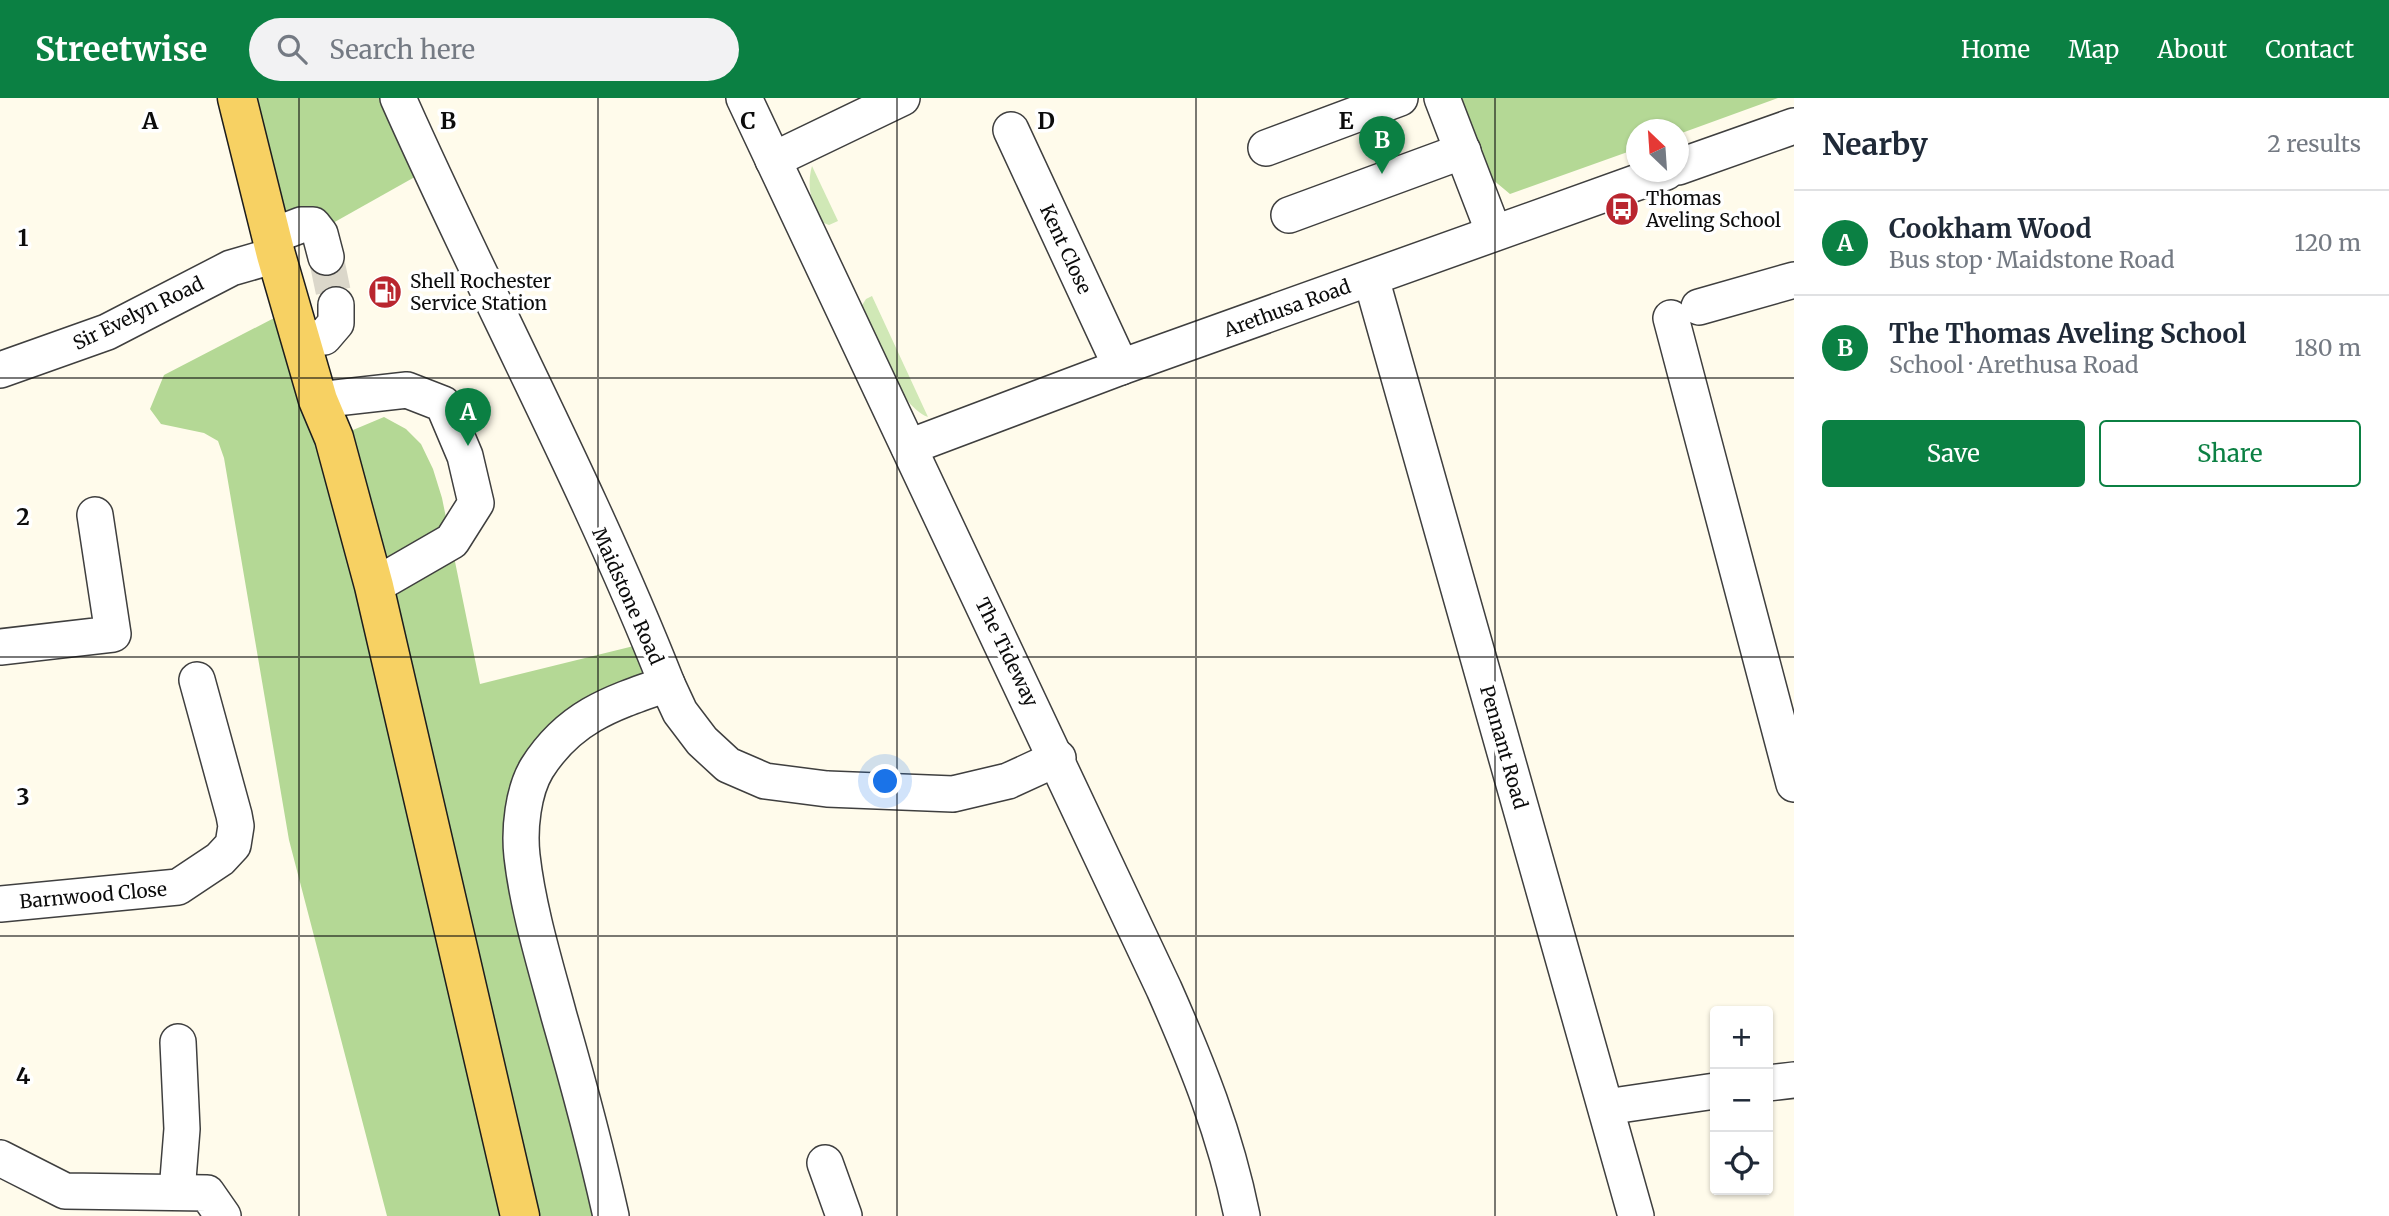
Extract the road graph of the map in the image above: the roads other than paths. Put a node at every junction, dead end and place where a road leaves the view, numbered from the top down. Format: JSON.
{"nodes":[{"id":1,"x":237,"y":98,"type":"edge"},
{"id":2,"x":398,"y":98,"type":"edge"},
{"id":3,"x":744,"y":98,"type":"edge"},
{"id":4,"x":902,"y":98,"type":"edge"},
{"id":5,"x":1400,"y":98,"type":"edge"},
{"id":6,"x":1442,"y":98,"type":"edge"},
{"id":7,"x":1794,"y":127,"type":"edge"},
{"id":8,"x":1011,"y":130,"type":"dead end"},
{"id":9,"x":1266,"y":148,"type":"dead end"},
{"id":10,"x":1462,"y":151,"type":"junction"},
{"id":11,"x":773,"y":160,"type":"junction"},
{"id":12,"x":1689,"y":163,"type":"edge"},
{"id":13,"x":1638,"y":182,"type":"edge"},
{"id":14,"x":1289,"y":215,"type":"dead end"},
{"id":15,"x":1494,"y":233,"type":"junction"},
{"id":16,"x":274,"y":246,"type":"junction"},
{"id":17,"x":326,"y":257,"type":"tunnel mouth"},
{"id":18,"x":1371,"y":278,"type":"junction"},
{"id":19,"x":1794,"y":280,"type":"edge"},
{"id":20,"x":336,"y":305,"type":"tunnel mouth"},
{"id":21,"x":301,"y":339,"type":"junction"},
{"id":22,"x":1121,"y":367,"type":"junction"},
{"id":23,"x":0,"y":369,"type":"edge"},
{"id":24,"x":318,"y":400,"type":"junction"},
{"id":25,"x":909,"y":447,"type":"junction"},
{"id":26,"x":95,"y":515,"type":"dead end"},
{"id":27,"x":374,"y":586,"type":"junction"},
{"id":28,"x":0,"y":647,"type":"edge"},
{"id":29,"x":197,"y":680,"type":"dead end"},
{"id":30,"x":667,"y":684,"type":"junction"},
{"id":31,"x":1058,"y":758,"type":"junction"},
{"id":32,"x":1794,"y":784,"type":"edge"},
{"id":33,"x":0,"y":904,"type":"edge"},
{"id":34,"x":178,"y":1042,"type":"dead end"},
{"id":35,"x":1794,"y":1080,"type":"edge"},
{"id":36,"x":1773,"y":1082,"type":"edge"},
{"id":37,"x":1710,"y":1092,"type":"edge"},
{"id":38,"x":1606,"y":1107,"type":"junction"},
{"id":39,"x":0,"y":1158,"type":"edge"},
{"id":40,"x":825,"y":1163,"type":"dead end"},
{"id":41,"x":177,"y":1192,"type":"junction"},
{"id":42,"x":223,"y":1216,"type":"edge"},
{"id":43,"x":520,"y":1216,"type":"edge"},
{"id":44,"x":611,"y":1216,"type":"edge"},
{"id":45,"x":844,"y":1216,"type":"edge"},
{"id":46,"x":1242,"y":1216,"type":"edge"},
{"id":47,"x":1636,"y":1216,"type":"edge"}],
"edges":[{"from":1,"to":16,"type":"main road"},
{"from":2,"to":30,"type":"street","name":"Maidstone Road"},
{"from":3,"to":11,"type":"street","name":"The Tideway"},
{"from":4,"to":11,"type":"street"},
{"from":5,"to":9,"type":"street"},
{"from":6,"to":10,"type":"street"},
{"from":7,"to":12,"type":"street"},
{"from":8,"to":22,"type":"street","name":"Kent Close"},
{"from":10,"to":14,"type":"street"},
{"from":10,"to":15,"type":"street"},
{"from":11,"to":25,"type":"street","name":"The Tideway"},
{"from":13,"to":15,"type":"street","name":"Arethusa Road"},
{"from":15,"to":18,"type":"street","name":"Arethusa Road"},
{"from":16,"to":17,"type":"street","name":"Sir Evelyn Road"},
{"from":16,"to":21,"type":"main road"},
{"from":16,"to":23,"type":"street","name":"Sir Evelyn Road"},
{"from":18,"to":22,"type":"street","name":"Arethusa Road"},
{"from":18,"to":38,"type":"street","name":"Pennant Road"},
{"from":19,"to":32,"type":"street"},
{"from":20,"to":21,"type":"street"},
{"from":21,"to":24,"type":"main road"},
{"from":22,"to":25,"type":"street","name":"Arethusa Road"},
{"from":24,"to":27,"type":"main road"},
{"from":24,"to":27,"type":"street"},
{"from":25,"to":31,"type":"street","name":"The Tideway"},
{"from":26,"to":28,"type":"street"},
{"from":27,"to":43,"type":"main road"},
{"from":29,"to":33,"type":"street","name":"Barnwood Close"},
{"from":30,"to":31,"type":"street"},
{"from":30,"to":44,"type":"street","name":"Maidstone Road"},
{"from":31,"to":46,"type":"street","name":"The Tideway"},
{"from":34,"to":41,"type":"street"},
{"from":35,"to":36,"type":"street"},
{"from":37,"to":38,"type":"street"},
{"from":38,"to":47,"type":"street","name":"Pennant Road"},
{"from":39,"to":41,"type":"street"},
{"from":40,"to":45,"type":"street"},
{"from":41,"to":42,"type":"street"}]}
